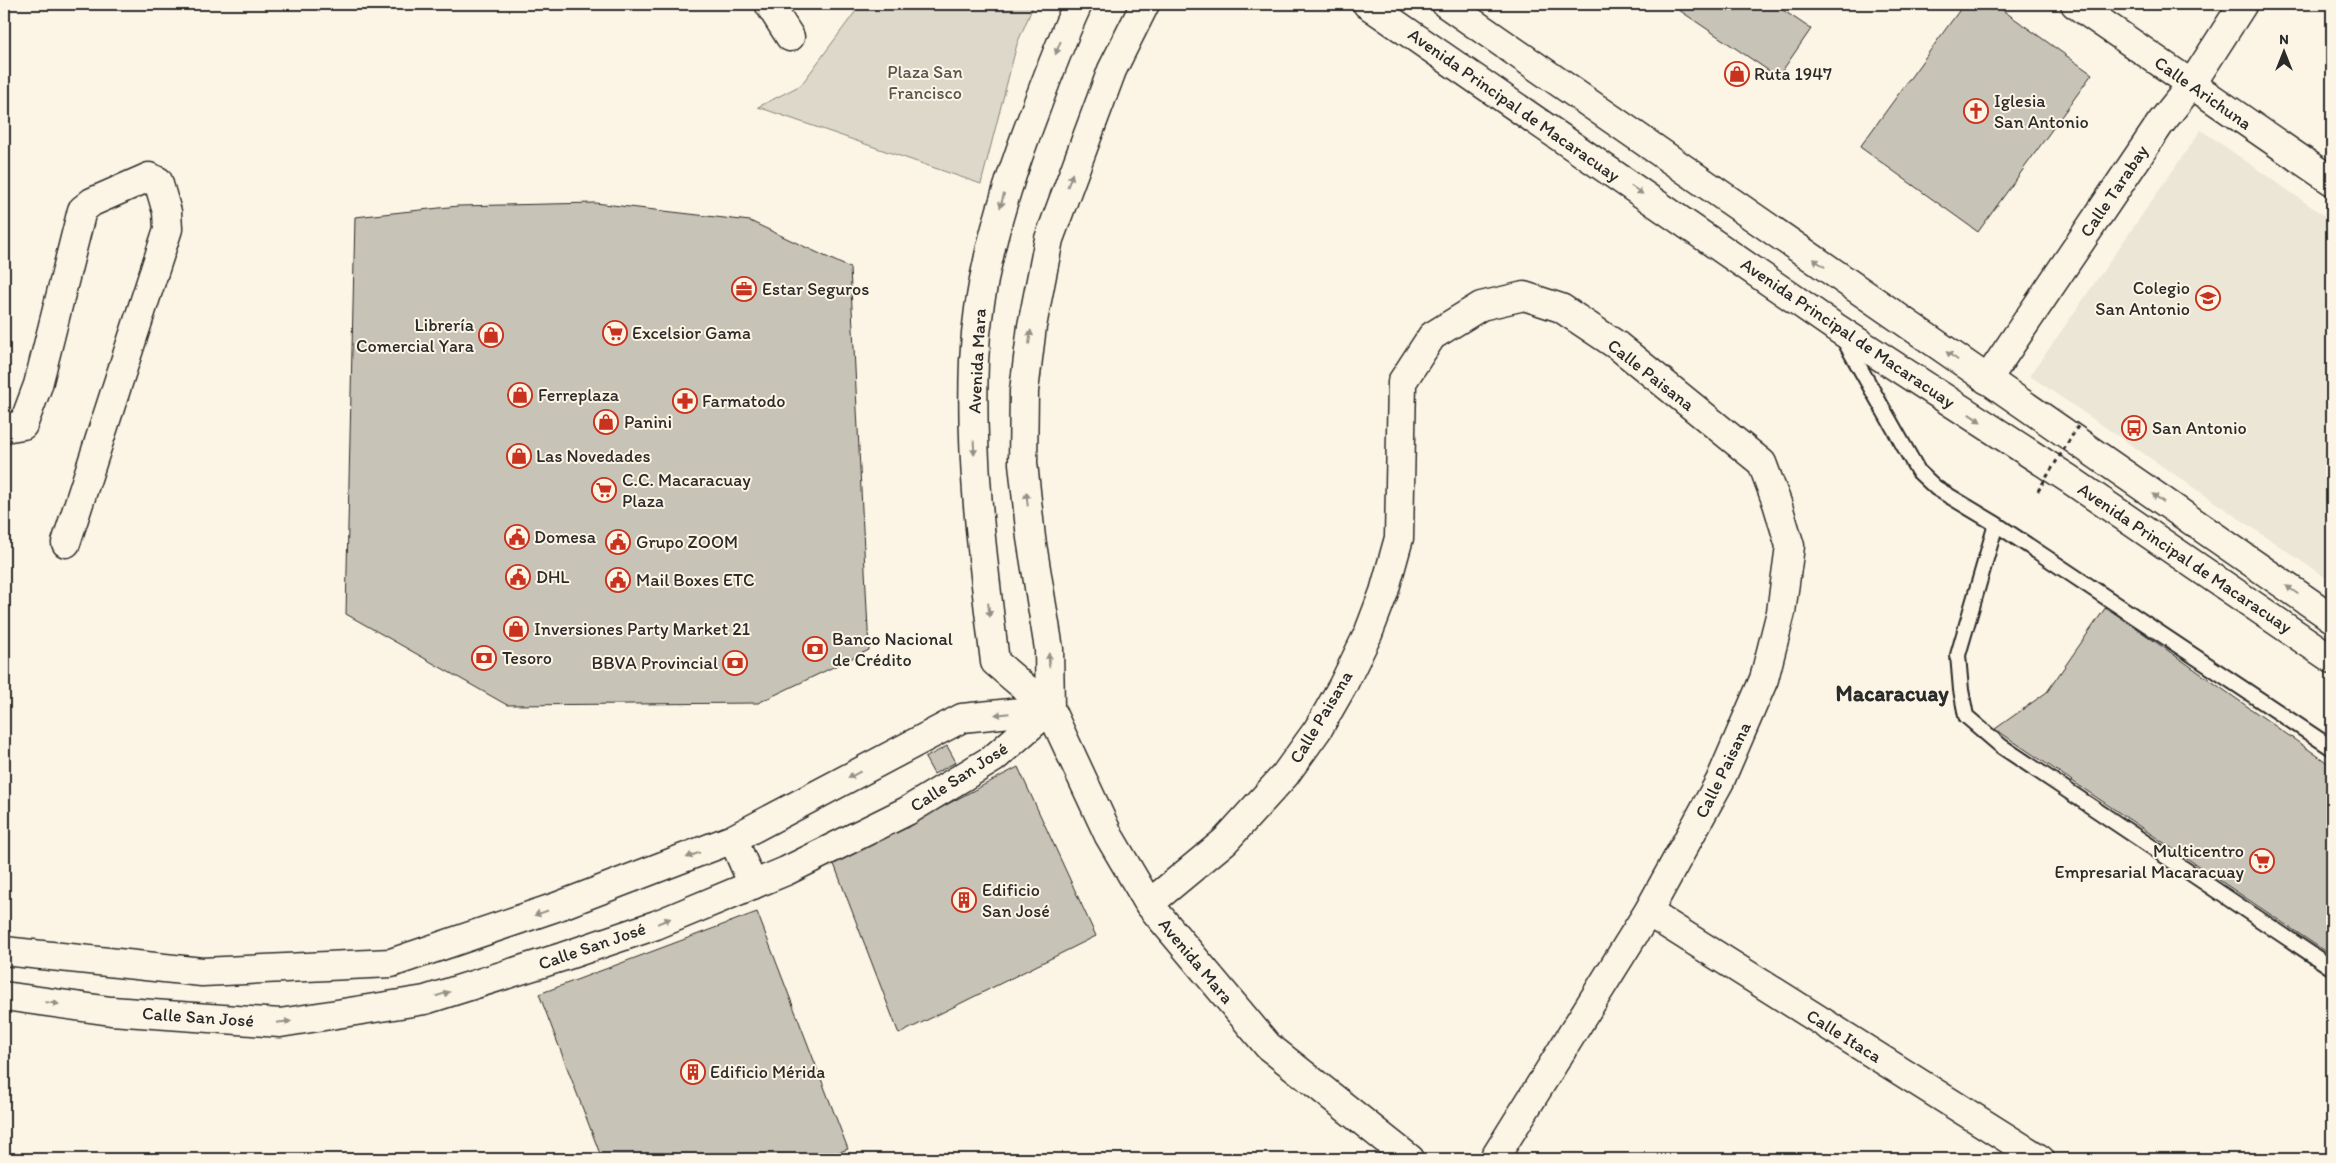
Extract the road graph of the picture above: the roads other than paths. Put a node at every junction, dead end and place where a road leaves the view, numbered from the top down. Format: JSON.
{"nodes":[{"id":1,"x":770,"y":4,"type":"edge"},
{"id":2,"x":1078,"y":4,"type":"edge"},
{"id":3,"x":1145,"y":4,"type":"edge"},
{"id":4,"x":1367,"y":4,"type":"edge"},
{"id":5,"x":1446,"y":4,"type":"edge"},
{"id":6,"x":2075,"y":4,"type":"edge"},
{"id":7,"x":2244,"y":4,"type":"edge"},
{"id":8,"x":790,"y":37,"type":"dead end"},
{"id":9,"x":2191,"y":85,"type":"junction"},
{"id":10,"x":2332,"y":181,"type":"edge"},
{"id":11,"x":1838,"y":329,"type":"junction"},
{"id":12,"x":1987,"y":380,"type":"junction"},
{"id":13,"x":4,"y":428,"type":"edge"},
{"id":14,"x":1996,"y":524,"type":"junction"},
{"id":15,"x":66,"y":543,"type":"dead end"},
{"id":16,"x":2332,"y":618,"type":"edge"},
{"id":17,"x":2332,"y":659,"type":"edge"},
{"id":18,"x":1050,"y":709,"type":"junction"},
{"id":19,"x":2332,"y":748,"type":"edge"},
{"id":20,"x":733,"y":840,"type":"junction"},
{"id":21,"x":753,"y":885,"type":"junction"},
{"id":22,"x":1149,"y":904,"type":"junction"},
{"id":23,"x":1648,"y":912,"type":"junction"},
{"id":24,"x":4,"y":951,"type":"edge"},
{"id":25,"x":2332,"y":968,"type":"edge"},
{"id":26,"x":4,"y":996,"type":"edge"},
{"id":27,"x":1410,"y":1159,"type":"edge"},
{"id":28,"x":1494,"y":1159,"type":"edge"},
{"id":29,"x":2040,"y":1159,"type":"edge"}],
"edges":[{"from":1,"to":8,"type":"street"},
{"from":2,"to":18,"type":"street","name":"Avenida Mara","one_way":true},
{"from":18,"to":3,"type":"street","name":"Avenida Mara","one_way":true},
{"from":4,"to":11,"type":"street","name":"Avenida Principal de Macaracuay","one_way":true},
{"from":12,"to":5,"type":"street","name":"Avenida Principal de Macaracuay","one_way":true},
{"from":6,"to":9,"type":"street","name":"Calle Arichuna"},
{"from":7,"to":9,"type":"street","name":"Calle Tarabay"},
{"from":9,"to":10,"type":"street","name":"Calle Arichuna"},
{"from":9,"to":12,"type":"street","name":"Calle Tarabay"},
{"from":11,"to":14,"type":"lane"},
{"from":11,"to":17,"type":"street","name":"Avenida Principal de Macaracuay","one_way":true},
{"from":16,"to":12,"type":"street","name":"Avenida Principal de Macaracuay","one_way":true},
{"from":13,"to":15,"type":"street"},
{"from":14,"to":19,"type":"lane"},
{"from":14,"to":25,"type":"lane"},
{"from":18,"to":20,"type":"street","name":"Calle San José","one_way":true},
{"from":18,"to":21,"type":"street","name":"Calle San José"},
{"from":18,"to":22,"type":"street","name":"Avenida Mara"},
{"from":20,"to":21,"type":"street"},
{"from":20,"to":24,"type":"street","name":"Calle San José","one_way":true},
{"from":26,"to":21,"type":"street","name":"Calle San José","one_way":true},
{"from":22,"to":23,"type":"street","name":"Calle Paisana"},
{"from":22,"to":27,"type":"street","name":"Avenida Mara"},
{"from":23,"to":28,"type":"street","name":"Calle Paisana"},
{"from":23,"to":29,"type":"street","name":"Calle Itaca"}]}
